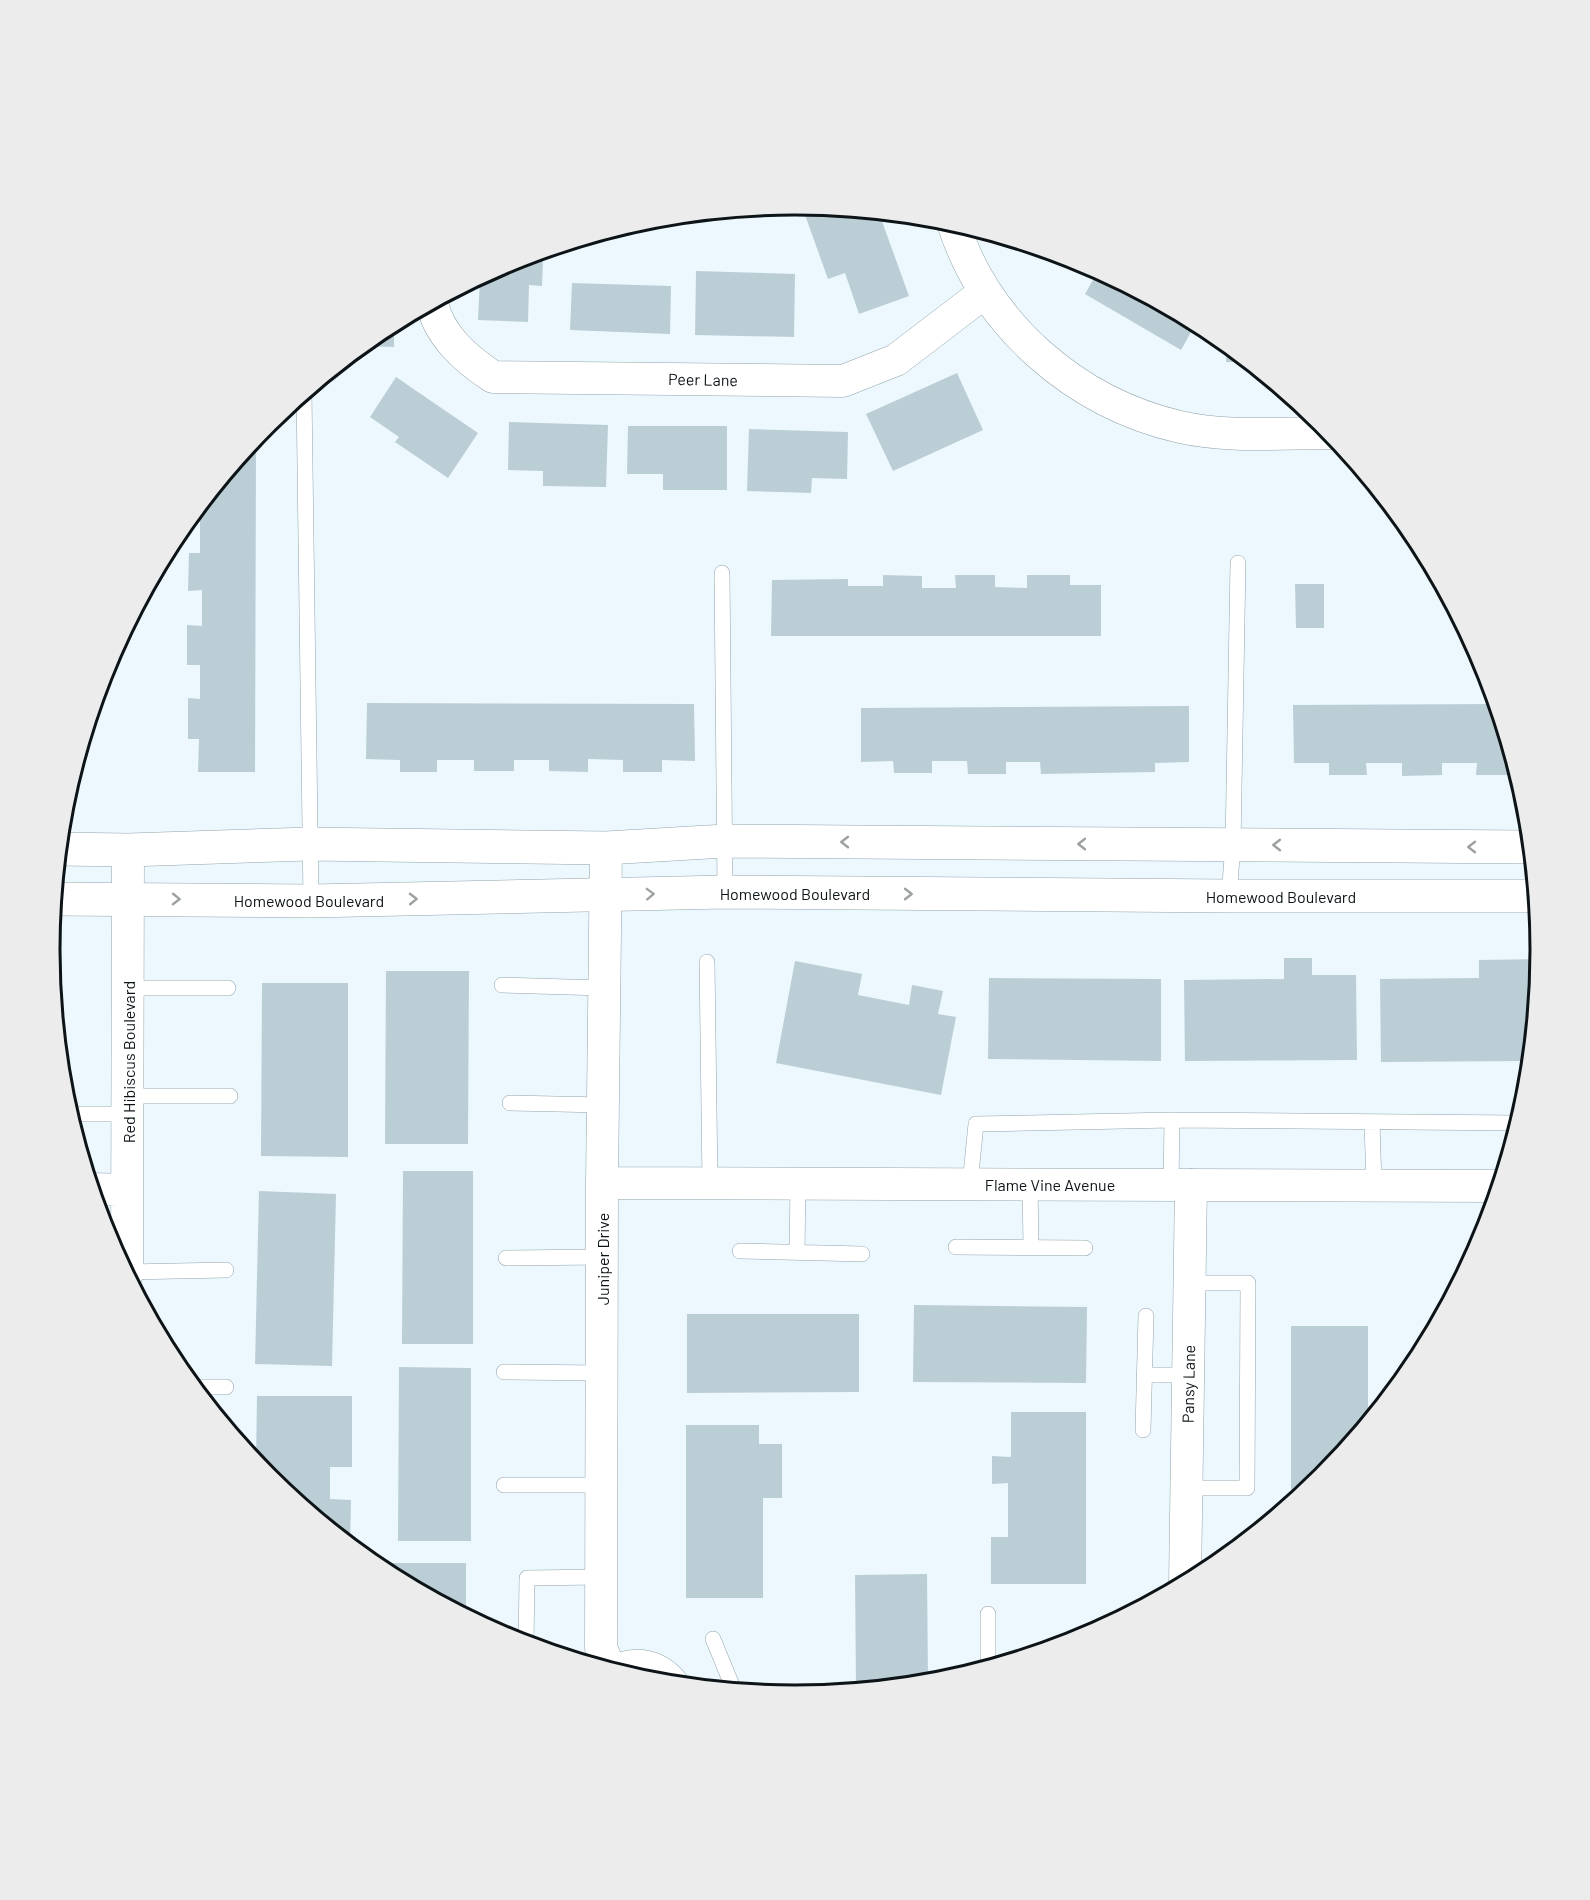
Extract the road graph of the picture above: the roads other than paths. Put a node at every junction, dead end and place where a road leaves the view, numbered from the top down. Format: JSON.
{"nodes":[{"id":1,"x":957,"y":233,"type":"edge"},
{"id":2,"x":985,"y":292,"type":"junction"},
{"id":3,"x":435,"y":309,"type":"edge"},
{"id":4,"x":304,"y":403,"type":"edge"},
{"id":5,"x":1318,"y":433,"type":"edge"},
{"id":6,"x":1238,"y":564,"type":"dead end"},
{"id":7,"x":722,"y":573,"type":"dead end"},
{"id":8,"x":724,"y":840,"type":"junction"},
{"id":9,"x":309,"y":844,"type":"junction"},
{"id":10,"x":1233,"y":845,"type":"junction"},
{"id":11,"x":1523,"y":847,"type":"edge"},
{"id":12,"x":606,"y":848,"type":"junction"},
{"id":13,"x":67,"y":849,"type":"edge"},
{"id":14,"x":128,"y":850,"type":"junction"},
{"id":15,"x":725,"y":892,"type":"junction"},
{"id":16,"x":605,"y":896,"type":"junction"},
{"id":17,"x":1229,"y":896,"type":"junction"},
{"id":18,"x":1528,"y":896,"type":"edge"},
{"id":19,"x":62,"y":899,"type":"edge"},
{"id":20,"x":128,"y":899,"type":"junction"},
{"id":21,"x":310,"y":901,"type":"junction"},
{"id":22,"x":707,"y":962,"type":"dead end"},
{"id":23,"x":502,"y":985,"type":"dead end"},
{"id":24,"x":128,"y":988,"type":"junction"},
{"id":25,"x":228,"y":988,"type":"dead end"},
{"id":26,"x":604,"y":988,"type":"junction"},
{"id":27,"x":230,"y":1096,"type":"dead end"},
{"id":28,"x":510,"y":1102,"type":"dead end"},
{"id":29,"x":128,"y":1105,"type":"junction"},
{"id":30,"x":603,"y":1105,"type":"junction"},
{"id":31,"x":79,"y":1113,"type":"edge"},
{"id":32,"x":1172,"y":1120,"type":"junction"},
{"id":33,"x":1372,"y":1122,"type":"junction"},
{"id":34,"x":1509,"y":1124,"type":"edge"},
{"id":35,"x":602,"y":1183,"type":"junction"},
{"id":36,"x":710,"y":1183,"type":"junction"},
{"id":37,"x":798,"y":1183,"type":"junction"},
{"id":38,"x":970,"y":1184,"type":"junction"},
{"id":39,"x":1030,"y":1184,"type":"junction"},
{"id":40,"x":1181,"y":1185,"type":"junction"},
{"id":41,"x":1374,"y":1185,"type":"junction"},
{"id":42,"x":1491,"y":1186,"type":"edge"},
{"id":43,"x":101,"y":1190,"type":"edge"},
{"id":44,"x":127,"y":1190,"type":"junction"},
{"id":45,"x":956,"y":1247,"type":"dead end"},
{"id":46,"x":1031,"y":1248,"type":"junction"},
{"id":47,"x":1085,"y":1248,"type":"dead end"},
{"id":48,"x":740,"y":1251,"type":"dead end"},
{"id":49,"x":797,"y":1252,"type":"junction"},
{"id":50,"x":862,"y":1254,"type":"dead end"},
{"id":51,"x":127,"y":1255,"type":"edge"},
{"id":52,"x":602,"y":1257,"type":"junction"},
{"id":53,"x":506,"y":1258,"type":"dead end"},
{"id":54,"x":226,"y":1270,"type":"dead end"},
{"id":55,"x":135,"y":1273,"type":"edge"},
{"id":56,"x":1190,"y":1283,"type":"junction"},
{"id":57,"x":1146,"y":1316,"type":"dead end"},
{"id":58,"x":504,"y":1372,"type":"dead end"},
{"id":59,"x":602,"y":1373,"type":"junction"},
{"id":60,"x":1144,"y":1375,"type":"junction"},
{"id":61,"x":1188,"y":1375,"type":"junction"},
{"id":62,"x":205,"y":1387,"type":"edge"},
{"id":63,"x":226,"y":1387,"type":"dead end"},
{"id":64,"x":1143,"y":1430,"type":"dead end"},
{"id":65,"x":504,"y":1485,"type":"dead end"},
{"id":66,"x":601,"y":1485,"type":"junction"},
{"id":67,"x":1187,"y":1488,"type":"junction"},
{"id":68,"x":1185,"y":1572,"type":"edge"},
{"id":69,"x":601,"y":1577,"type":"junction"},
{"id":70,"x":988,"y":1614,"type":"dead end"},
{"id":71,"x":526,"y":1634,"type":"edge"},
{"id":72,"x":713,"y":1639,"type":"dead end"},
{"id":73,"x":988,"y":1659,"type":"edge"},
{"id":74,"x":606,"y":1660,"type":"edge"},
{"id":75,"x":632,"y":1666,"type":"edge"},
{"id":76,"x":660,"y":1672,"type":"edge"},
{"id":77,"x":726,"y":1681,"type":"edge"}],
"edges":[{"from":1,"to":2,"type":"street"},
{"from":2,"to":3,"type":"street","name":"Peer Lane"},
{"from":2,"to":5,"type":"street"},
{"from":4,"to":9,"type":"lane"},
{"from":6,"to":10,"type":"lane"},
{"from":7,"to":8,"type":"lane"},
{"from":10,"to":8,"type":"street","one_way":true},
{"from":8,"to":12,"type":"street"},
{"from":8,"to":15,"type":"lane"},
{"from":9,"to":12,"type":"street"},
{"from":9,"to":14,"type":"street"},
{"from":9,"to":21,"type":"lane"},
{"from":11,"to":10,"type":"street","one_way":true},
{"from":10,"to":17,"type":"lane"},
{"from":12,"to":16,"type":"street","name":"Juniper Drive"},
{"from":13,"to":14,"type":"street"},
{"from":14,"to":20,"type":"street","name":"Red Hibiscus Boulevard"},
{"from":16,"to":15,"type":"street","name":"Homewood Boulevard","one_way":true},
{"from":15,"to":17,"type":"street","name":"Homewood Boulevard","one_way":true},
{"from":21,"to":16,"type":"street","name":"Homewood Boulevard","one_way":true},
{"from":16,"to":26,"type":"street","name":"Juniper Drive"},
{"from":17,"to":18,"type":"street","name":"Homewood Boulevard"},
{"from":19,"to":20,"type":"street","name":"Homewood Boulevard"},
{"from":20,"to":21,"type":"street","name":"Homewood Boulevard","one_way":true},
{"from":20,"to":24,"type":"street","name":"Red Hibiscus Boulevard"},
{"from":22,"to":36,"type":"lane"},
{"from":23,"to":26,"type":"lane"},
{"from":24,"to":25,"type":"lane"},
{"from":24,"to":29,"type":"street","name":"Red Hibiscus Boulevard"},
{"from":26,"to":30,"type":"street","name":"Juniper Drive"},
{"from":27,"to":29,"type":"lane"},
{"from":28,"to":30,"type":"lane"},
{"from":29,"to":31,"type":"lane"},
{"from":29,"to":44,"type":"street","name":"Red Hibiscus Boulevard"},
{"from":30,"to":35,"type":"street","name":"Juniper Drive"},
{"from":32,"to":33,"type":"lane"},
{"from":32,"to":38,"type":"lane"},
{"from":32,"to":40,"type":"lane"},
{"from":33,"to":34,"type":"lane"},
{"from":33,"to":41,"type":"lane"},
{"from":35,"to":36,"type":"street","name":"Flame Vine Avenue"},
{"from":35,"to":52,"type":"street","name":"Juniper Drive"},
{"from":36,"to":37,"type":"street","name":"Flame Vine Avenue"},
{"from":37,"to":38,"type":"street","name":"Flame Vine Avenue"},
{"from":37,"to":49,"type":"lane"},
{"from":38,"to":39,"type":"street","name":"Flame Vine Avenue"},
{"from":39,"to":40,"type":"street","name":"Flame Vine Avenue"},
{"from":39,"to":46,"type":"lane"},
{"from":40,"to":41,"type":"street","name":"Flame Vine Avenue"},
{"from":40,"to":56,"type":"street","name":"Pansy Lane"},
{"from":41,"to":42,"type":"street","name":"Flame Vine Avenue"},
{"from":43,"to":44,"type":"street"},
{"from":44,"to":51,"type":"street","name":"Red Hibiscus Boulevard"},
{"from":45,"to":46,"type":"lane"},
{"from":46,"to":47,"type":"lane"},
{"from":48,"to":49,"type":"lane"},
{"from":49,"to":50,"type":"lane"},
{"from":52,"to":53,"type":"lane"},
{"from":52,"to":59,"type":"street","name":"Juniper Drive"},
{"from":54,"to":55,"type":"lane"},
{"from":56,"to":61,"type":"street","name":"Pansy Lane"},
{"from":56,"to":67,"type":"lane"},
{"from":57,"to":60,"type":"lane"},
{"from":58,"to":59,"type":"lane"},
{"from":59,"to":66,"type":"street","name":"Juniper Drive"},
{"from":60,"to":61,"type":"lane"},
{"from":60,"to":64,"type":"lane"},
{"from":61,"to":67,"type":"street","name":"Pansy Lane"},
{"from":62,"to":63,"type":"lane"},
{"from":65,"to":66,"type":"lane"},
{"from":66,"to":69,"type":"street","name":"Juniper Drive"},
{"from":67,"to":68,"type":"street","name":"Pansy Lane"},
{"from":69,"to":71,"type":"lane"},
{"from":69,"to":74,"type":"street","name":"Juniper Drive"},
{"from":70,"to":73,"type":"lane"},
{"from":72,"to":77,"type":"lane"},
{"from":75,"to":76,"type":"street"}]}
